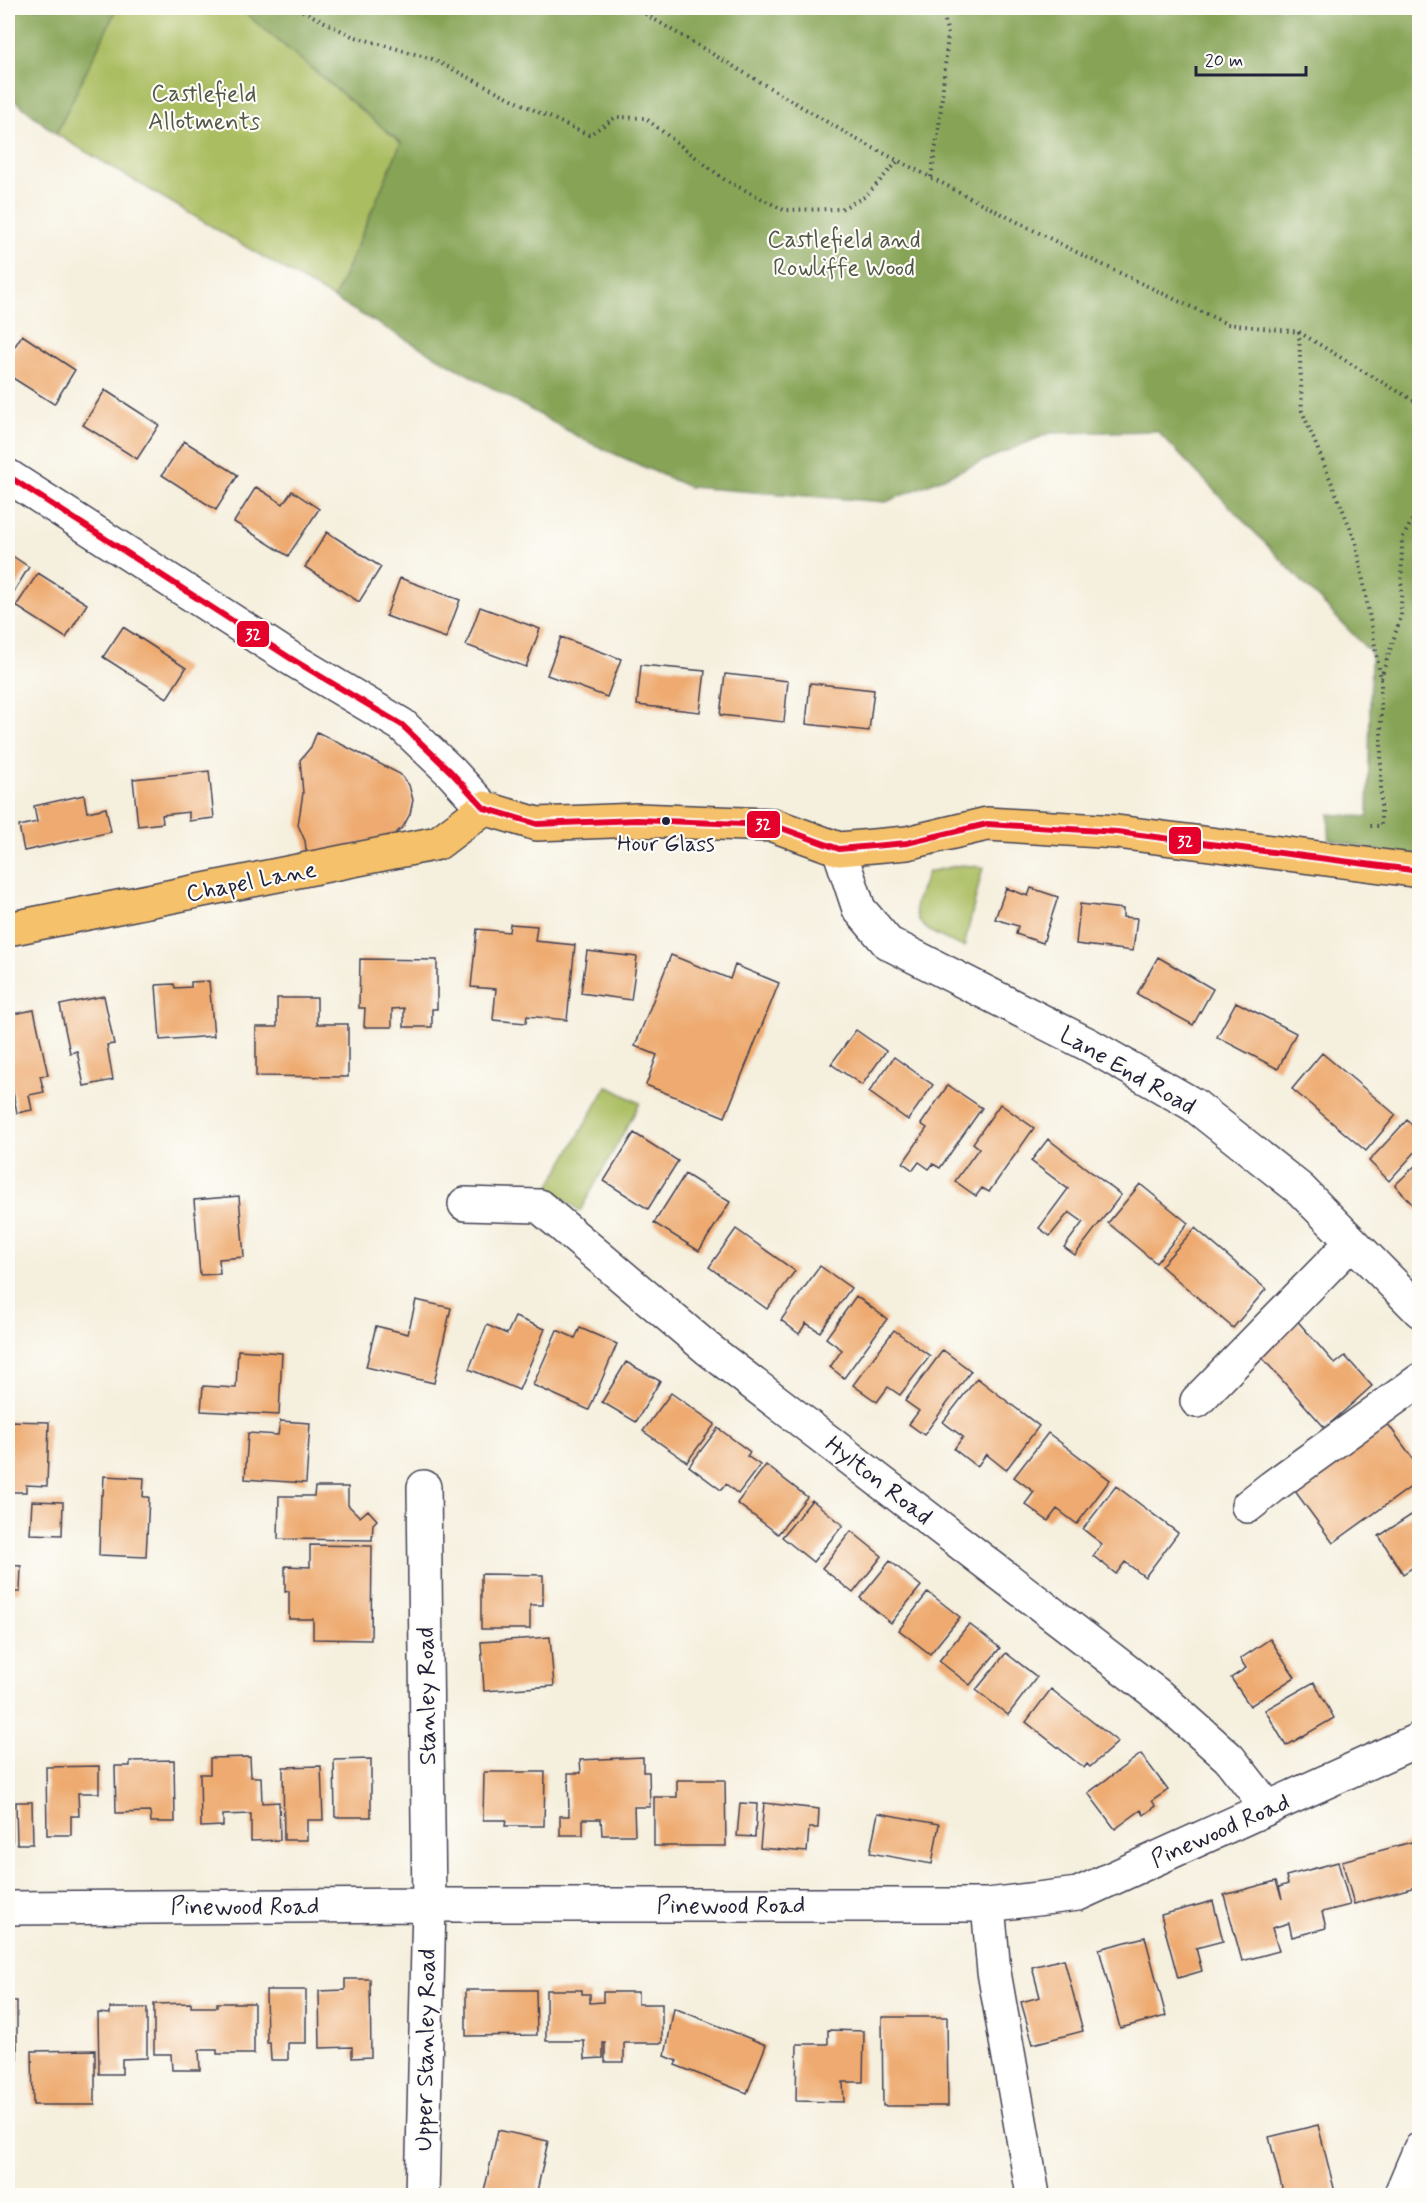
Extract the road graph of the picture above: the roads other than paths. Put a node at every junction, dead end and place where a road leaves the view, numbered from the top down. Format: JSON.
{"nodes":[{"id":1,"x":8,"y":476,"type":"edge"},
{"id":2,"x":484,"y":808,"type":"junction"},
{"id":3,"x":839,"y":849,"type":"junction"},
{"id":4,"x":1419,"y":871,"type":"edge"},
{"id":5,"x":8,"y":929,"type":"edge"},
{"id":6,"x":465,"y":1204,"type":"dead end"},
{"id":7,"x":1352,"y":1242,"type":"junction"},
{"id":8,"x":1419,"y":1311,"type":"edge"},
{"id":9,"x":1419,"y":1380,"type":"edge"},
{"id":10,"x":1197,"y":1401,"type":"dead end"},
{"id":11,"x":424,"y":1487,"type":"dead end"},
{"id":12,"x":1248,"y":1506,"type":"dead end"},
{"id":13,"x":1419,"y":1739,"type":"edge"},
{"id":14,"x":1268,"y":1808,"type":"junction"},
{"id":15,"x":429,"y":1905,"type":"junction"},
{"id":16,"x":988,"y":1905,"type":"junction"},
{"id":17,"x":8,"y":1908,"type":"edge"},
{"id":18,"x":1419,"y":2149,"type":"edge"},
{"id":19,"x":1033,"y":2195,"type":"edge"},
{"id":20,"x":422,"y":2196,"type":"edge"},
{"id":21,"x":1400,"y":2196,"type":"edge"}],
"edges":[{"from":1,"to":2,"type":"street"},
{"from":2,"to":3,"type":"highway"},
{"from":2,"to":5,"type":"highway","name":"Chapel Lane"},
{"from":3,"to":4,"type":"highway"},
{"from":3,"to":7,"type":"street","name":"Lane End Road"},
{"from":6,"to":14,"type":"street","name":"Hylton Road"},
{"from":7,"to":8,"type":"street","name":"Lane End Road"},
{"from":7,"to":10,"type":"street"},
{"from":9,"to":12,"type":"street"},
{"from":11,"to":15,"type":"street","name":"Stanley Road"},
{"from":13,"to":14,"type":"street","name":"Pinewood Road"},
{"from":14,"to":16,"type":"street","name":"Pinewood Road"},
{"from":15,"to":16,"type":"street","name":"Pinewood Road"},
{"from":15,"to":17,"type":"street","name":"Pinewood Road"},
{"from":15,"to":20,"type":"street","name":"Upper Stanley Road"},
{"from":16,"to":19,"type":"street"},
{"from":18,"to":21,"type":"street"}]}
